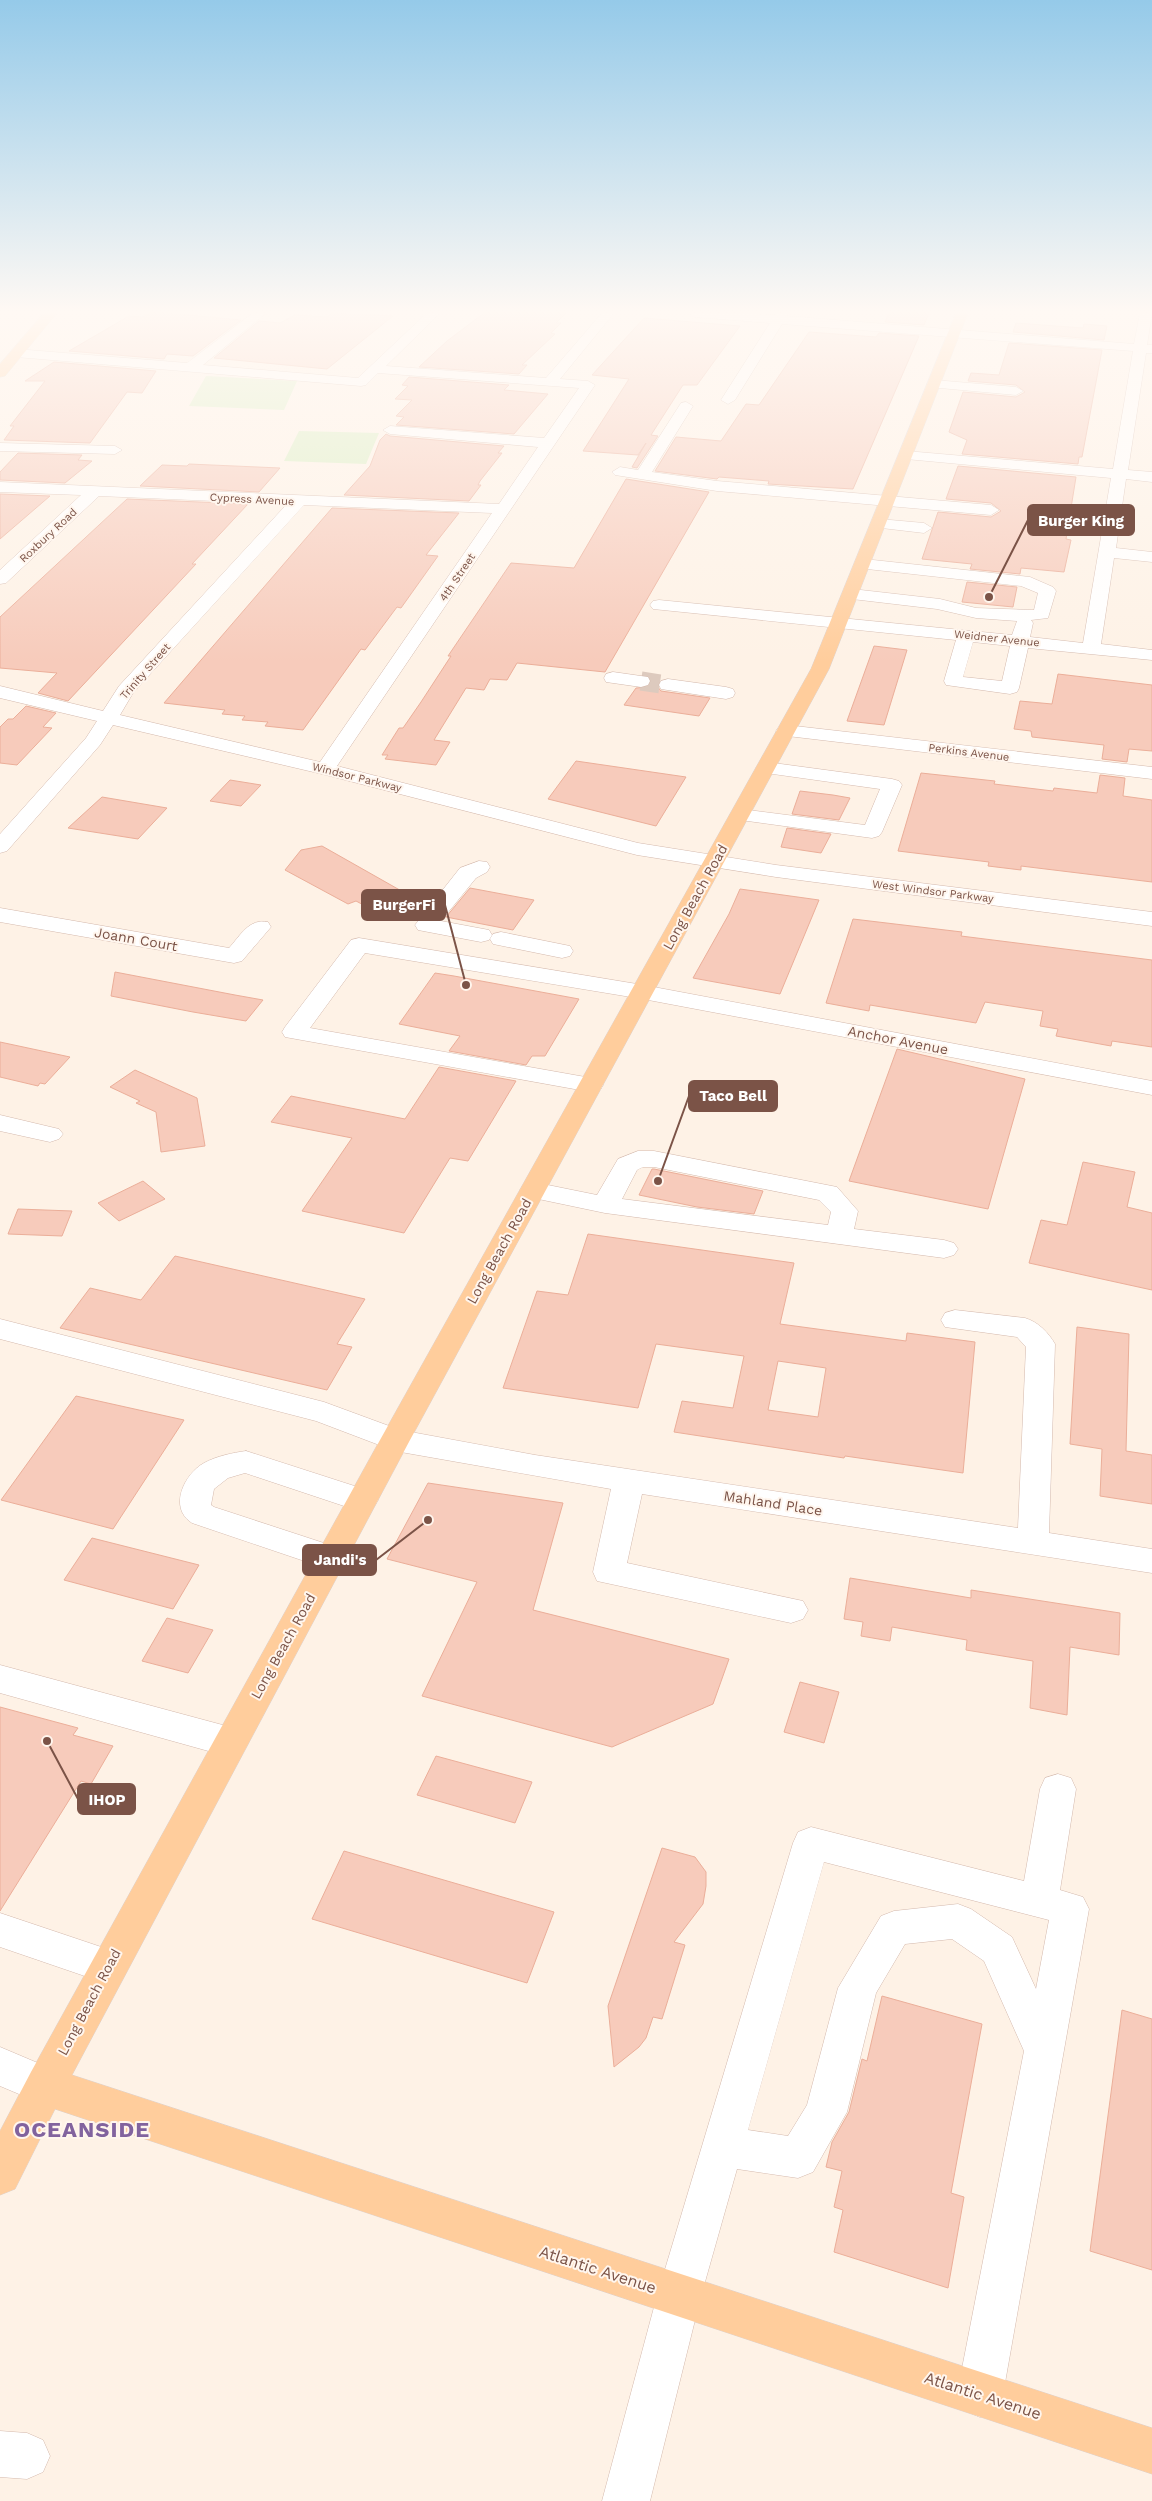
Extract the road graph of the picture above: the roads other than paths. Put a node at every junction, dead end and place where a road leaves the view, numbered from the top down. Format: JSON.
{"nodes":[{"id":1,"x":390,"y":430,"type":"dead end"},
{"id":2,"x":557,"y":430,"type":"edge"},
{"id":3,"x":671,"y":430,"type":"edge"},
{"id":4,"x":916,"y":430,"type":"edge"},
{"id":5,"x":1132,"y":430,"type":"edge"},
{"id":6,"x":548,"y":443,"type":"junction"},
{"id":7,"x":0,"y":446,"type":"edge"},
{"id":8,"x":115,"y":450,"type":"dead end"},
{"id":9,"x":906,"y":455,"type":"junction"},
{"id":10,"x":620,"y":472,"type":"dead end"},
{"id":11,"x":1120,"y":474,"type":"junction"},
{"id":12,"x":642,"y":475,"type":"junction"},
{"id":13,"x":1152,"y":477,"type":"edge"},
{"id":14,"x":0,"y":486,"type":"edge"},
{"id":15,"x":95,"y":491,"type":"junction"},
{"id":16,"x":298,"y":501,"type":"junction"},
{"id":17,"x":888,"y":502,"type":"junction"},
{"id":18,"x":503,"y":509,"type":"junction"},
{"id":19,"x":991,"y":510,"type":"dead end"},
{"id":20,"x":879,"y":524,"type":"junction"},
{"id":21,"x":924,"y":528,"type":"dead end"},
{"id":22,"x":1107,"y":552,"type":"junction"},
{"id":23,"x":1152,"y":557,"type":"edge"},
{"id":24,"x":864,"y":564,"type":"junction"},
{"id":25,"x":934,"y":572,"type":"junction"},
{"id":26,"x":0,"y":579,"type":"edge"},
{"id":27,"x":852,"y":594,"type":"junction"},
{"id":28,"x":660,"y":604,"type":"dead end"},
{"id":29,"x":1003,"y":614,"type":"junction"},
{"id":30,"x":1025,"y":616,"type":"junction"},
{"id":31,"x":841,"y":622,"type":"junction"},
{"id":32,"x":966,"y":635,"type":"junction"},
{"id":33,"x":1019,"y":641,"type":"junction"},
{"id":34,"x":1091,"y":648,"type":"junction"},
{"id":35,"x":1152,"y":655,"type":"edge"},
{"id":36,"x":613,"y":678,"type":"dead end"},
{"id":37,"x":641,"y":681,"type":"tunnel mouth"},
{"id":38,"x":668,"y":685,"type":"tunnel mouth"},
{"id":39,"x":0,"y":692,"type":"edge"},
{"id":40,"x":726,"y":693,"type":"dead end"},
{"id":41,"x":109,"y":717,"type":"junction"},
{"id":42,"x":786,"y":731,"type":"junction"},
{"id":43,"x":766,"y":768,"type":"junction"},
{"id":44,"x":325,"y":769,"type":"junction"},
{"id":45,"x":1152,"y":773,"type":"edge"},
{"id":46,"x":740,"y":815,"type":"junction"},
{"id":47,"x":0,"y":847,"type":"edge"},
{"id":48,"x":714,"y":861,"type":"junction"},
{"id":49,"x":479,"y":867,"type":"dead end"},
{"id":50,"x":0,"y":915,"type":"edge"},
{"id":51,"x":1152,"y":919,"type":"edge"},
{"id":52,"x":260,"y":926,"type":"dead end"},
{"id":53,"x":562,"y":951,"type":"dead end"},
{"id":54,"x":643,"y":992,"type":"junction"},
{"id":55,"x":591,"y":1085,"type":"junction"},
{"id":56,"x":1152,"y":1088,"type":"edge"},
{"id":57,"x":0,"y":1124,"type":"edge"},
{"id":58,"x":50,"y":1134,"type":"dead end"},
{"id":59,"x":533,"y":1190,"type":"junction"},
{"id":60,"x":605,"y":1205,"type":"junction"},
{"id":61,"x":839,"y":1236,"type":"junction"},
{"id":62,"x":944,"y":1249,"type":"dead end"},
{"id":63,"x":955,"y":1320,"type":"dead end"},
{"id":64,"x":0,"y":1329,"type":"edge"},
{"id":65,"x":395,"y":1440,"type":"junction"},
{"id":66,"x":629,"y":1480,"type":"junction"},
{"id":67,"x":362,"y":1500,"type":"junction"},
{"id":68,"x":1033,"y":1543,"type":"junction"},
{"id":69,"x":331,"y":1558,"type":"junction"},
{"id":70,"x":1152,"y":1561,"type":"edge"},
{"id":71,"x":790,"y":1610,"type":"dead end"},
{"id":72,"x":0,"y":1679,"type":"edge"},
{"id":73,"x":230,"y":1742,"type":"junction"},
{"id":74,"x":1058,"y":1789,"type":"dead end"},
{"id":75,"x":1039,"y":1901,"type":"junction"},
{"id":76,"x":0,"y":1930,"type":"edge"},
{"id":77,"x":108,"y":1966,"type":"junction"},
{"id":78,"x":1044,"y":2052,"type":"junction"},
{"id":79,"x":0,"y":2066,"type":"edge"},
{"id":80,"x":44,"y":2086,"type":"junction"},
{"id":81,"x":723,"y":2147,"type":"junction"},
{"id":82,"x":0,"y":2174,"type":"edge"},
{"id":83,"x":679,"y":2296,"type":"junction"},
{"id":84,"x":980,"y":2394,"type":"junction"},
{"id":85,"x":1152,"y":2451,"type":"edge"},
{"id":86,"x":626,"y":2501,"type":"edge"}],
"edges":[{"from":1,"to":6,"type":"street"},
{"from":2,"to":6,"type":"street","name":"4th Street"},
{"from":3,"to":12,"type":"street"},
{"from":4,"to":9,"type":"main road","name":"Long Beach Road"},
{"from":5,"to":11,"type":"street"},
{"from":6,"to":18,"type":"street","name":"4th Street"},
{"from":7,"to":8,"type":"street"},
{"from":9,"to":11,"type":"street"},
{"from":9,"to":17,"type":"main road","name":"Long Beach Road"},
{"from":10,"to":12,"type":"street"},
{"from":11,"to":13,"type":"street"},
{"from":11,"to":22,"type":"street"},
{"from":12,"to":17,"type":"street"},
{"from":14,"to":15,"type":"street","name":"Cypress Avenue"},
{"from":15,"to":16,"type":"street","name":"Cypress Avenue"},
{"from":15,"to":26,"type":"street","name":"Roxbury Road"},
{"from":16,"to":18,"type":"street","name":"Cypress Avenue"},
{"from":16,"to":41,"type":"street","name":"Trinity Street"},
{"from":17,"to":19,"type":"street"},
{"from":17,"to":20,"type":"main road","name":"Long Beach Road"},
{"from":18,"to":44,"type":"street","name":"4th Street"},
{"from":20,"to":21,"type":"street"},
{"from":20,"to":24,"type":"main road","name":"Long Beach Road"},
{"from":22,"to":23,"type":"street"},
{"from":22,"to":34,"type":"street"},
{"from":24,"to":25,"type":"street"},
{"from":24,"to":27,"type":"main road","name":"Long Beach Road"},
{"from":25,"to":29,"type":"street"},
{"from":25,"to":30,"type":"street"},
{"from":27,"to":29,"type":"street"},
{"from":27,"to":31,"type":"main road","name":"Long Beach Road"},
{"from":28,"to":31,"type":"street","name":"Weidner Avenue"},
{"from":29,"to":30,"type":"street"},
{"from":30,"to":33,"type":"street"},
{"from":31,"to":32,"type":"street","name":"Weidner Avenue"},
{"from":31,"to":42,"type":"main road","name":"Long Beach Road"},
{"from":32,"to":33,"type":"street","name":"Weidner Avenue"},
{"from":32,"to":33,"type":"street"},
{"from":33,"to":34,"type":"street","name":"Weidner Avenue"},
{"from":34,"to":35,"type":"street","name":"Weidner Avenue"},
{"from":36,"to":37,"type":"street"},
{"from":38,"to":40,"type":"street"},
{"from":39,"to":41,"type":"street","name":"Windsor Parkway"},
{"from":41,"to":44,"type":"street","name":"Windsor Parkway"},
{"from":41,"to":47,"type":"street","name":"Trinity Street"},
{"from":42,"to":43,"type":"main road","name":"Long Beach Road"},
{"from":42,"to":45,"type":"street","name":"Perkins Avenue"},
{"from":43,"to":46,"type":"main road","name":"Long Beach Road"},
{"from":43,"to":46,"type":"street"},
{"from":44,"to":48,"type":"street","name":"Windsor Parkway"},
{"from":46,"to":48,"type":"main road","name":"Long Beach Road"},
{"from":48,"to":51,"type":"street","name":"West Windsor Parkway"},
{"from":48,"to":54,"type":"main road","name":"Long Beach Road"},
{"from":49,"to":53,"type":"street"},
{"from":50,"to":52,"type":"street","name":"Joann Court"},
{"from":54,"to":55,"type":"main road","name":"Long Beach Road"},
{"from":54,"to":55,"type":"street","name":"Anchor Avenue"},
{"from":54,"to":56,"type":"street","name":"Anchor Avenue"},
{"from":55,"to":59,"type":"main road","name":"Long Beach Road"},
{"from":57,"to":58,"type":"street"},
{"from":59,"to":60,"type":"street"},
{"from":59,"to":65,"type":"main road","name":"Long Beach Road"},
{"from":60,"to":61,"type":"street"},
{"from":60,"to":61,"type":"street"},
{"from":61,"to":62,"type":"street"},
{"from":63,"to":68,"type":"street"},
{"from":64,"to":65,"type":"street","name":"Mahland Place"},
{"from":65,"to":66,"type":"street","name":"Mahland Place"},
{"from":65,"to":67,"type":"main road","name":"Long Beach Road"},
{"from":66,"to":68,"type":"street","name":"Mahland Place"},
{"from":66,"to":71,"type":"street"},
{"from":67,"to":69,"type":"main road","name":"Long Beach Road"},
{"from":67,"to":69,"type":"street"},
{"from":68,"to":70,"type":"street","name":"Mahland Place"},
{"from":69,"to":73,"type":"main road","name":"Long Beach Road"},
{"from":72,"to":73,"type":"street"},
{"from":73,"to":77,"type":"main road","name":"Long Beach Road"},
{"from":74,"to":75,"type":"street"},
{"from":75,"to":78,"type":"street"},
{"from":75,"to":81,"type":"street"},
{"from":76,"to":77,"type":"street"},
{"from":77,"to":80,"type":"main road","name":"Long Beach Road"},
{"from":78,"to":81,"type":"street"},
{"from":78,"to":84,"type":"street"},
{"from":79,"to":80,"type":"street"},
{"from":80,"to":82,"type":"main road","name":"Long Beach Road"},
{"from":80,"to":83,"type":"main road","name":"Atlantic Avenue"},
{"from":81,"to":83,"type":"street"},
{"from":83,"to":84,"type":"main road","name":"Atlantic Avenue"},
{"from":83,"to":86,"type":"street"},
{"from":84,"to":85,"type":"main road","name":"Atlantic Avenue"}]}
